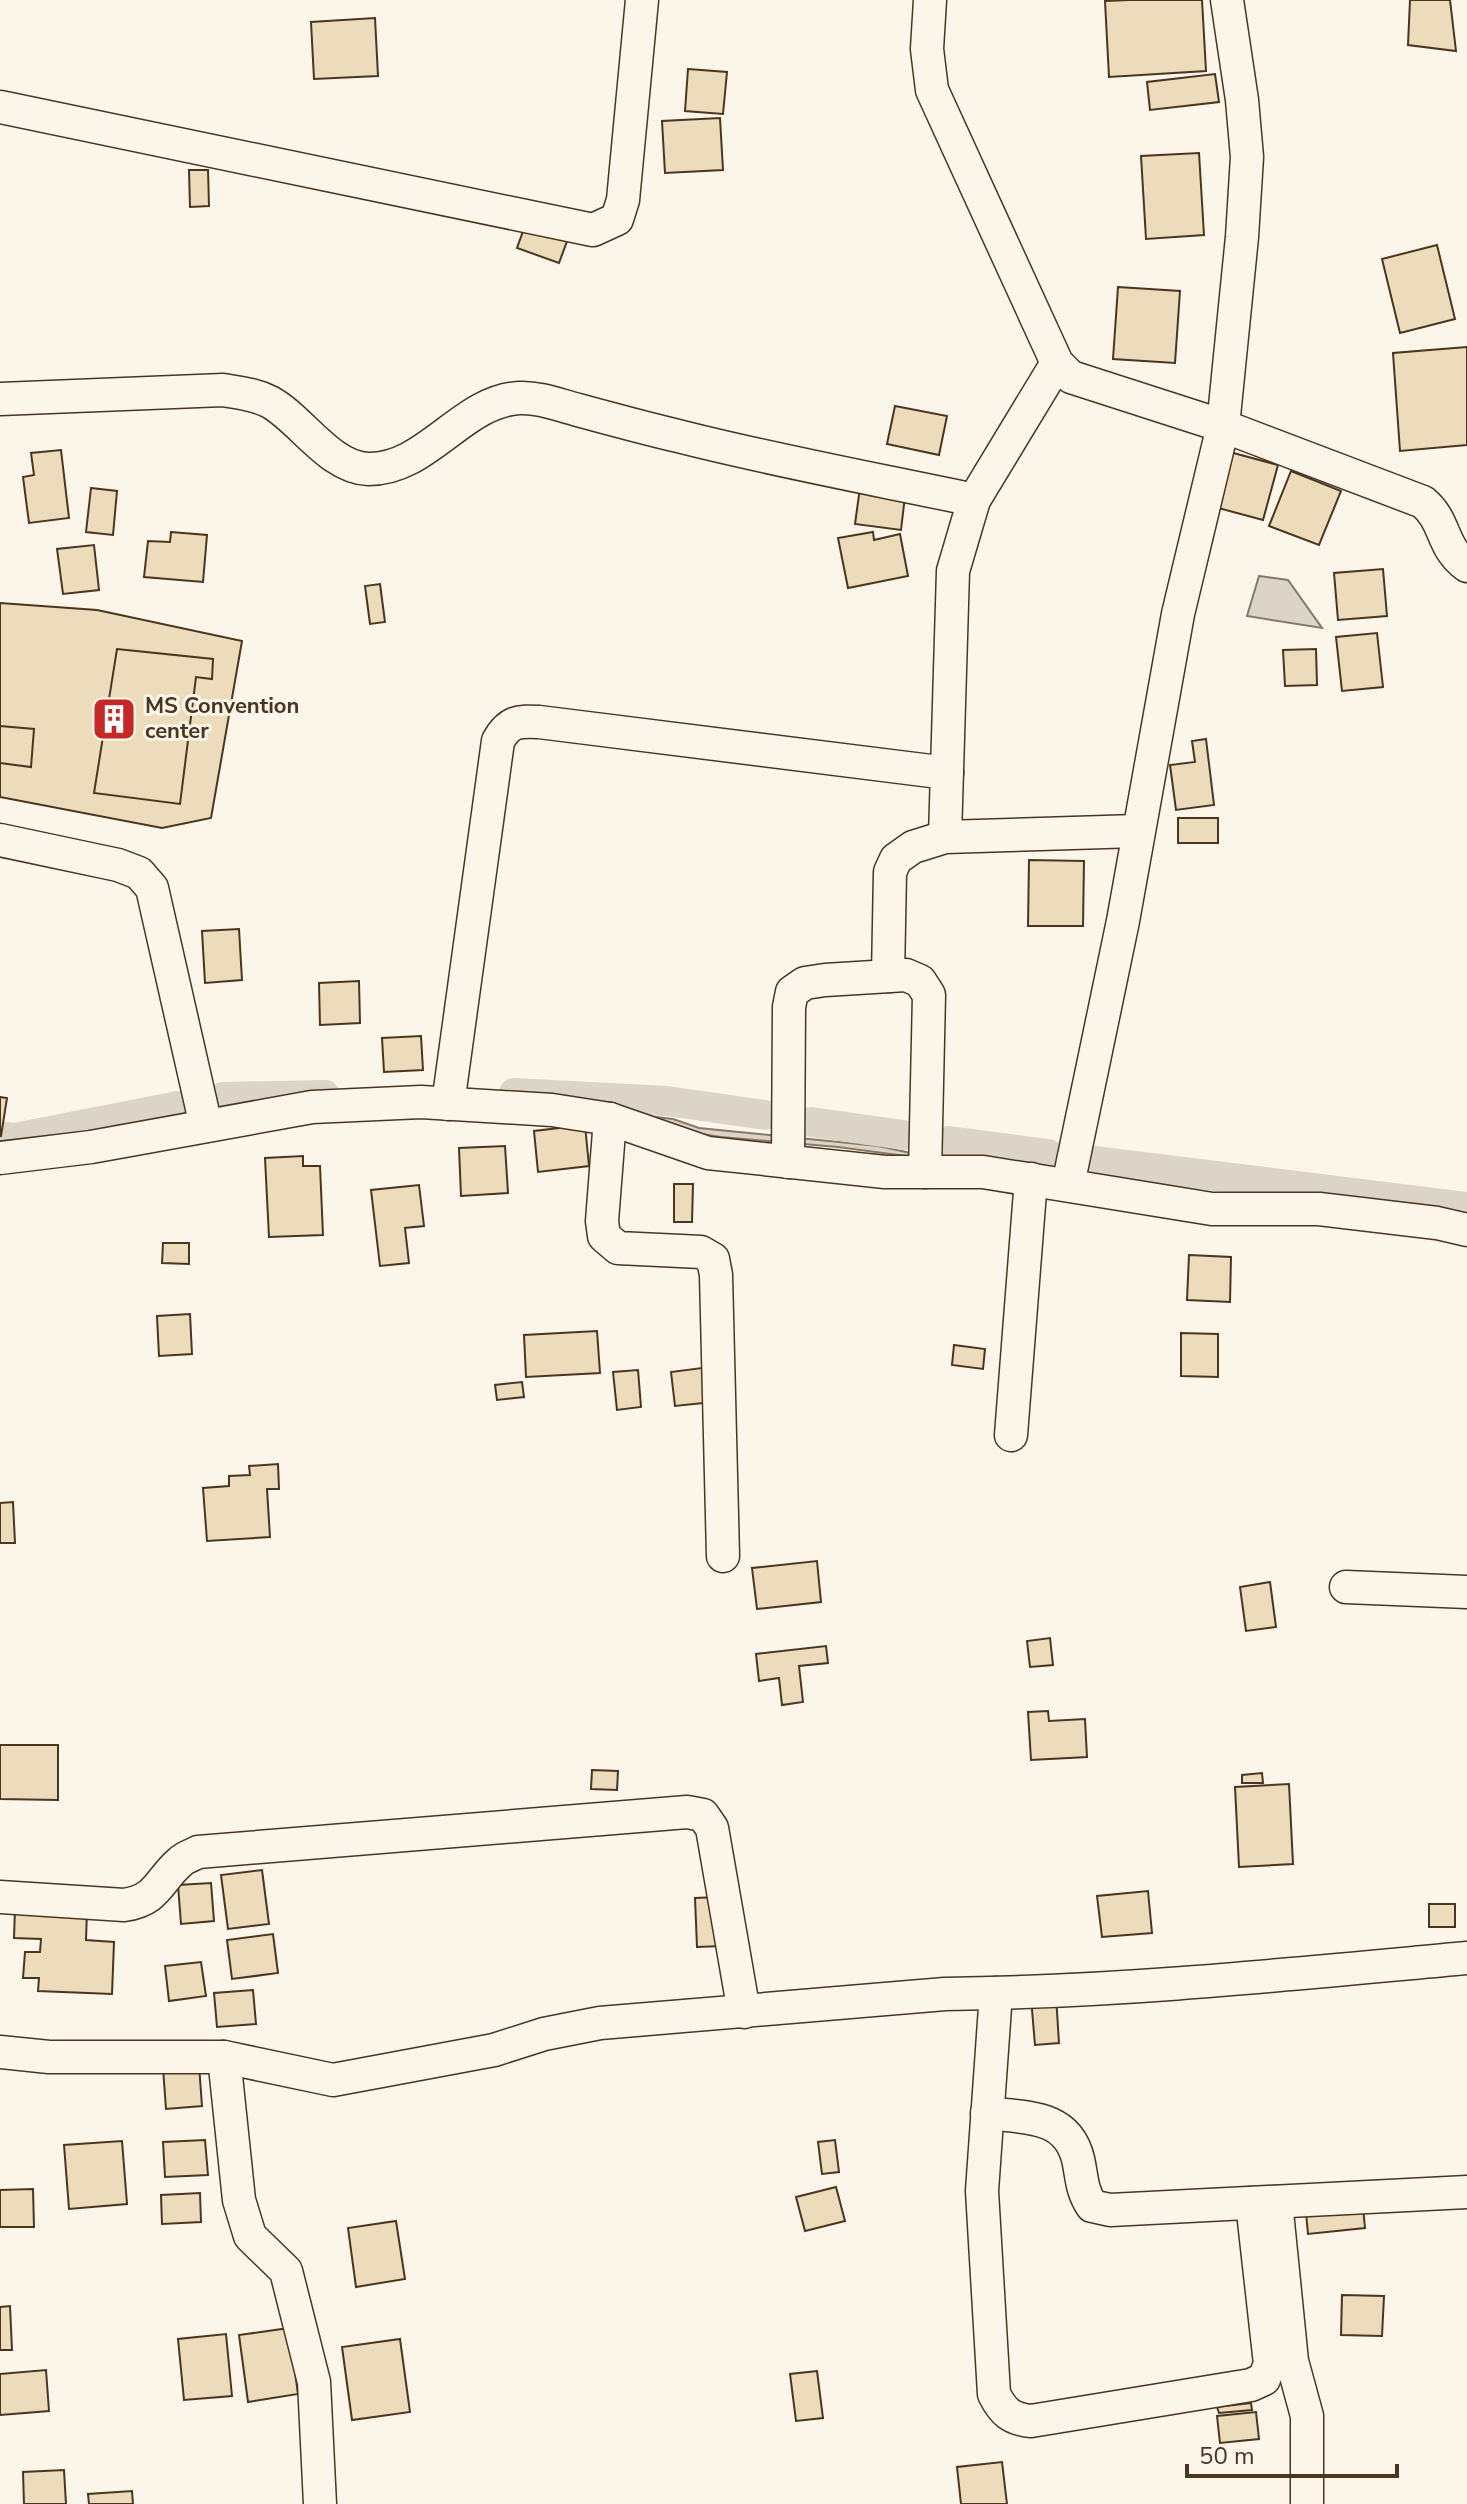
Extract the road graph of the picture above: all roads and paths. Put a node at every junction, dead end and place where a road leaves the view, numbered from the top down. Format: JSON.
{"nodes":[{"id":1,"x":642,"y":0,"type":"edge"},
{"id":2,"x":930,"y":0,"type":"edge"},
{"id":3,"x":1227,"y":0,"type":"edge"},
{"id":4,"x":0,"y":107,"type":"edge"},
{"id":5,"x":1057,"y":363,"type":"junction"},
{"id":6,"x":0,"y":399,"type":"edge"},
{"id":7,"x":1223,"y":426,"type":"junction"},
{"id":8,"x":974,"y":500,"type":"junction"},
{"id":9,"x":1467,"y":566,"type":"edge"},
{"id":10,"x":947,"y":773,"type":"junction"},
{"id":11,"x":1137,"y":831,"type":"junction"},
{"id":12,"x":945,"y":837,"type":"junction"},
{"id":13,"x":0,"y":840,"type":"edge"},
{"id":14,"x":888,"y":976,"type":"junction"},
{"id":15,"x":448,"y":1104,"type":"junction"},
{"id":16,"x":610,"y":1119,"type":"junction"},
{"id":17,"x":206,"y":1126,"type":"junction"},
{"id":18,"x":0,"y":1158,"type":"edge"},
{"id":19,"x":788,"y":1162,"type":"junction"},
{"id":20,"x":925,"y":1172,"type":"junction"},
{"id":21,"x":1031,"y":1179,"type":"junction"},
{"id":22,"x":1068,"y":1185,"type":"junction"},
{"id":23,"x":1467,"y":1230,"type":"edge"},
{"id":24,"x":1011,"y":1435,"type":"dead end"},
{"id":25,"x":723,"y":1556,"type":"dead end"},
{"id":26,"x":1346,"y":1587,"type":"dead end"},
{"id":27,"x":1467,"y":1592,"type":"edge"},
{"id":28,"x":0,"y":1897,"type":"edge"},
{"id":29,"x":1467,"y":1958,"type":"edge"},
{"id":30,"x":996,"y":1993,"type":"junction"},
{"id":31,"x":744,"y":2012,"type":"junction"},
{"id":32,"x":0,"y":2052,"type":"edge"},
{"id":33,"x":224,"y":2057,"type":"junction"},
{"id":34,"x":987,"y":2113,"type":"junction"},
{"id":35,"x":1467,"y":2192,"type":"edge"},
{"id":36,"x":1264,"y":2203,"type":"junction"},
{"id":37,"x":320,"y":2504,"type":"edge"},
{"id":38,"x":1307,"y":2504,"type":"edge"}],
"edges":[{"from":1,"to":4,"type":"street"},
{"from":2,"to":5,"type":"street"},
{"from":3,"to":7,"type":"street"},
{"from":5,"to":7,"type":"street"},
{"from":5,"to":8,"type":"street"},
{"from":6,"to":8,"type":"street"},
{"from":7,"to":9,"type":"street"},
{"from":7,"to":11,"type":"street"},
{"from":8,"to":10,"type":"street"},
{"from":10,"to":12,"type":"street"},
{"from":10,"to":15,"type":"street"},
{"from":11,"to":12,"type":"street"},
{"from":11,"to":22,"type":"street"},
{"from":12,"to":14,"type":"street"},
{"from":13,"to":17,"type":"street"},
{"from":14,"to":19,"type":"street"},
{"from":14,"to":20,"type":"street"},
{"from":15,"to":16,"type":"street"},
{"from":15,"to":17,"type":"street"},
{"from":16,"to":19,"type":"street"},
{"from":16,"to":25,"type":"street"},
{"from":17,"to":18,"type":"street"},
{"from":19,"to":20,"type":"street"},
{"from":20,"to":21,"type":"street"},
{"from":21,"to":22,"type":"street"},
{"from":21,"to":24,"type":"street"},
{"from":22,"to":23,"type":"street"},
{"from":26,"to":27,"type":"street"},
{"from":28,"to":31,"type":"street"},
{"from":29,"to":30,"type":"street"},
{"from":30,"to":31,"type":"street"},
{"from":30,"to":34,"type":"street"},
{"from":31,"to":33,"type":"street"},
{"from":32,"to":33,"type":"street"},
{"from":33,"to":37,"type":"street"},
{"from":34,"to":36,"type":"street"},
{"from":34,"to":36,"type":"street"},
{"from":35,"to":36,"type":"street"},
{"from":36,"to":38,"type":"street"}]}
